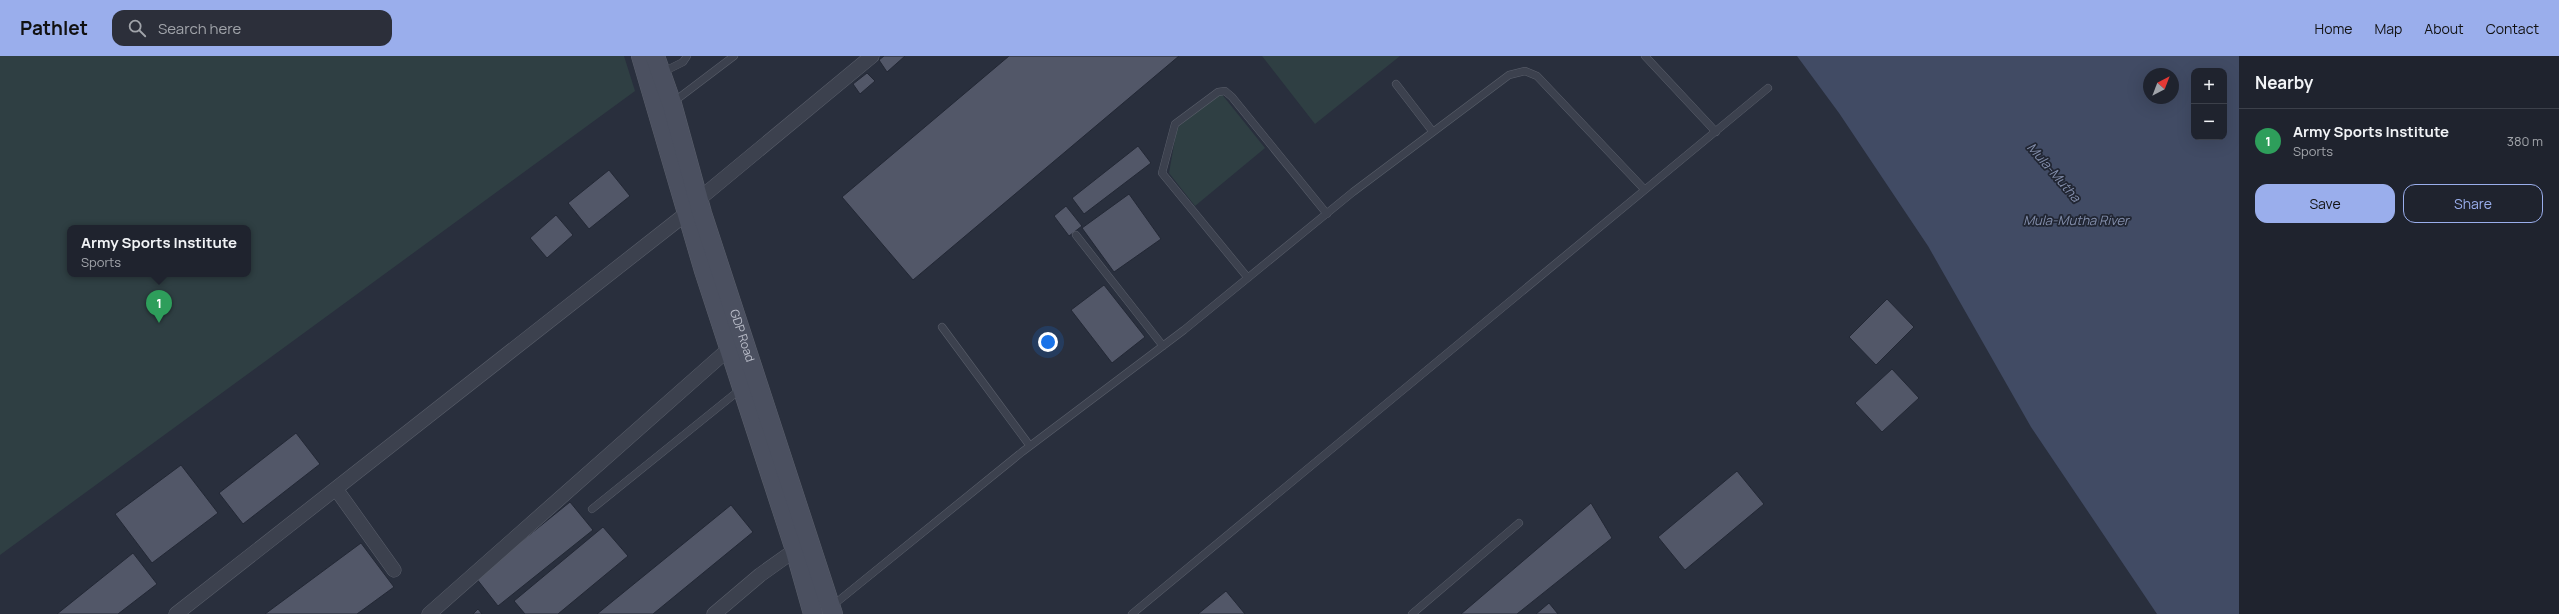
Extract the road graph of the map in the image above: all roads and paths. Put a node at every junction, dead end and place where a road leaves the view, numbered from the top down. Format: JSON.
{"nodes":[{"id":1,"x":641,"y":56,"type":"edge"},
{"id":2,"x":687,"y":56,"type":"edge"},
{"id":3,"x":734,"y":56,"type":"edge"},
{"id":4,"x":872,"y":56,"type":"edge"},
{"id":5,"x":1645,"y":56,"type":"edge"},
{"id":6,"x":658,"y":64,"type":"edge"},
{"id":7,"x":1396,"y":84,"type":"dead end"},
{"id":8,"x":1768,"y":88,"type":"dead end"},
{"id":9,"x":672,"y":104,"type":"junction"},
{"id":10,"x":1433,"y":132,"type":"junction"},
{"id":11,"x":1716,"y":132,"type":"junction"},
{"id":12,"x":1644,"y":189,"type":"junction"},
{"id":13,"x":693,"y":206,"type":"junction"},
{"id":14,"x":1327,"y":214,"type":"junction"},
{"id":15,"x":1076,"y":234,"type":"dead end"},
{"id":16,"x":1248,"y":278,"type":"junction"},
{"id":17,"x":942,"y":327,"type":"dead end"},
{"id":18,"x":1163,"y":346,"type":"junction"},
{"id":19,"x":731,"y":347,"type":"junction"},
{"id":20,"x":743,"y":387,"type":"junction"},
{"id":21,"x":1030,"y":446,"type":"junction"},
{"id":22,"x":336,"y":489,"type":"junction"},
{"id":23,"x":592,"y":509,"type":"dead end"},
{"id":24,"x":1519,"y":523,"type":"dead end"},
{"id":25,"x":795,"y":550,"type":"junction"},
{"id":26,"x":394,"y":570,"type":"dead end"},
{"id":27,"x":832,"y":611,"type":"edge"},
{"id":28,"x":176,"y":614,"type":"edge"},
{"id":29,"x":429,"y":614,"type":"edge"},
{"id":30,"x":714,"y":614,"type":"edge"},
{"id":31,"x":813,"y":614,"type":"edge"},
{"id":32,"x":1132,"y":614,"type":"edge"},
{"id":33,"x":1412,"y":614,"type":"edge"}],
"edges":[{"from":1,"to":13,"type":"main road"},
{"from":2,"to":6,"type":"lane"},
{"from":3,"to":9,"type":"lane"},
{"from":4,"to":13,"type":"street"},
{"from":5,"to":11,"type":"lane"},
{"from":6,"to":9,"type":"main road","name":"GDP Road"},
{"from":7,"to":10,"type":"lane"},
{"from":8,"to":11,"type":"lane"},
{"from":9,"to":13,"type":"main road","name":"GDP Road"},
{"from":10,"to":12,"type":"lane"},
{"from":10,"to":14,"type":"lane"},
{"from":11,"to":12,"type":"lane"},
{"from":12,"to":32,"type":"lane"},
{"from":13,"to":19,"type":"main road"},
{"from":13,"to":22,"type":"street"},
{"from":13,"to":27,"type":"main road","name":"GDP Road"},
{"from":14,"to":16,"type":"lane"},
{"from":14,"to":16,"type":"lane"},
{"from":15,"to":18,"type":"lane"},
{"from":16,"to":18,"type":"lane"},
{"from":17,"to":21,"type":"lane"},
{"from":18,"to":21,"type":"lane"},
{"from":19,"to":20,"type":"main road"},
{"from":19,"to":29,"type":"street"},
{"from":20,"to":23,"type":"lane"},
{"from":20,"to":25,"type":"main road"},
{"from":21,"to":27,"type":"lane"},
{"from":22,"to":26,"type":"street"},
{"from":22,"to":28,"type":"street"},
{"from":24,"to":33,"type":"lane"},
{"from":25,"to":30,"type":"street"},
{"from":25,"to":31,"type":"main road"}]}
